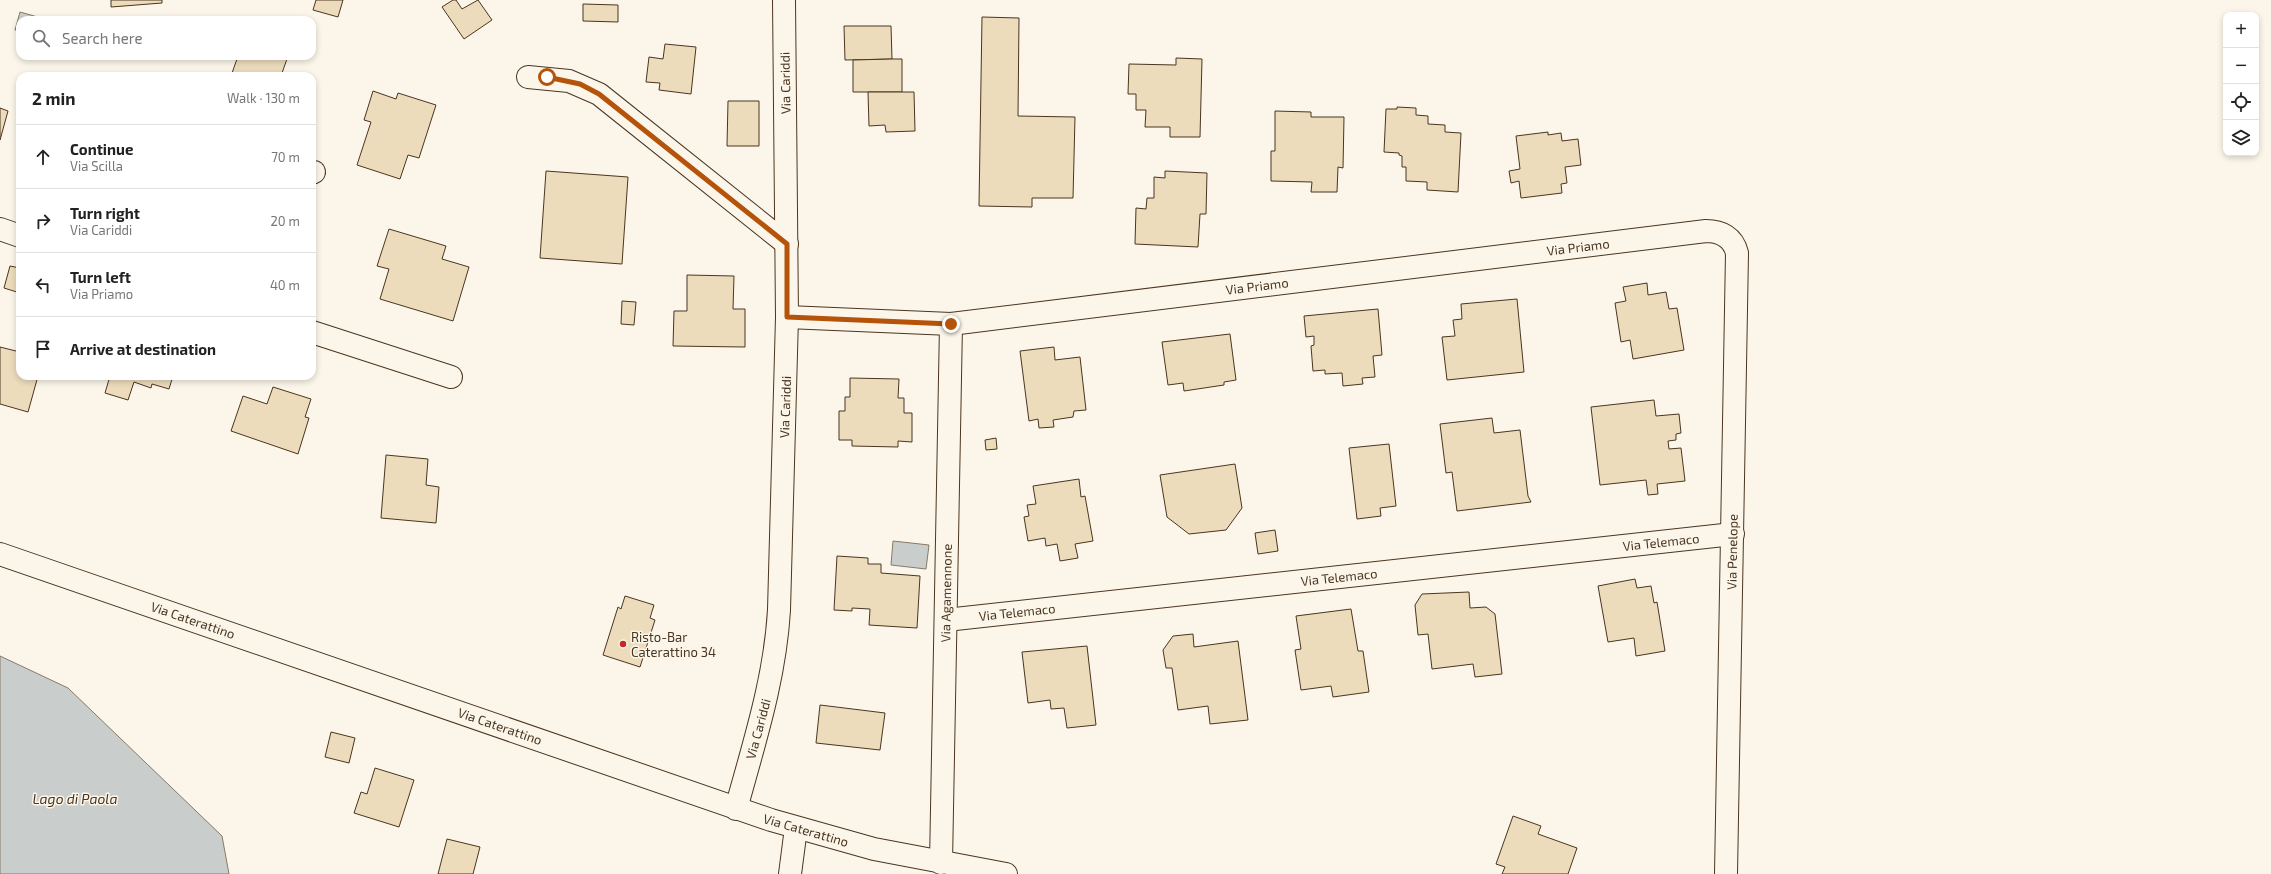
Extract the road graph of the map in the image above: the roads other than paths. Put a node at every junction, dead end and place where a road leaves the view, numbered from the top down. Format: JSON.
{"nodes":[{"id":1,"x":784,"y":0,"type":"edge"},
{"id":2,"x":528,"y":77,"type":"dead end"},
{"id":3,"x":0,"y":229,"type":"edge"},
{"id":4,"x":16,"y":235,"type":"edge"},
{"id":5,"x":1724,"y":235,"type":"joint"},
{"id":6,"x":787,"y":244,"type":"junction"},
{"id":7,"x":787,"y":317,"type":"junction"},
{"id":8,"x":951,"y":324,"type":"junction"},
{"id":9,"x":316,"y":333,"type":"edge"},
{"id":10,"x":451,"y":377,"type":"dead end"},
{"id":11,"x":1733,"y":534,"type":"junction"},
{"id":12,"x":0,"y":554,"type":"edge"},
{"id":13,"x":946,"y":620,"type":"junction"},
{"id":14,"x":736,"y":809,"type":"junction"},
{"id":15,"x":796,"y":828,"type":"junction"},
{"id":16,"x":941,"y":863,"type":"junction"},
{"id":17,"x":790,"y":874,"type":"edge"},
{"id":18,"x":1006,"y":874,"type":"edge"},
{"id":19,"x":1726,"y":874,"type":"edge"}],
"edges":[{"from":1,"to":6,"type":"street","name":"Via Cariddi"},
{"from":2,"to":6,"type":"street"},
{"from":3,"to":4,"type":"street"},
{"from":5,"to":8,"type":"street","name":"Via Priamo"},
{"from":5,"to":11,"type":"street","name":"Via Penelope"},
{"from":6,"to":7,"type":"street","name":"Via Cariddi"},
{"from":7,"to":8,"type":"street","name":"Via Priamo"},
{"from":7,"to":14,"type":"street","name":"Via Cariddi"},
{"from":8,"to":13,"type":"street","name":"Via Agamennone"},
{"from":9,"to":10,"type":"street"},
{"from":11,"to":13,"type":"street","name":"Via Telemaco"},
{"from":11,"to":19,"type":"street","name":"Via Penelope"},
{"from":12,"to":14,"type":"street","name":"Via Caterattino"},
{"from":13,"to":16,"type":"street","name":"Via Agamennone"},
{"from":14,"to":15,"type":"street","name":"Via Caterattino"},
{"from":15,"to":16,"type":"street","name":"Via Caterattino"},
{"from":15,"to":17,"type":"street"},
{"from":16,"to":18,"type":"street","name":"Via Caterattino"}]}
